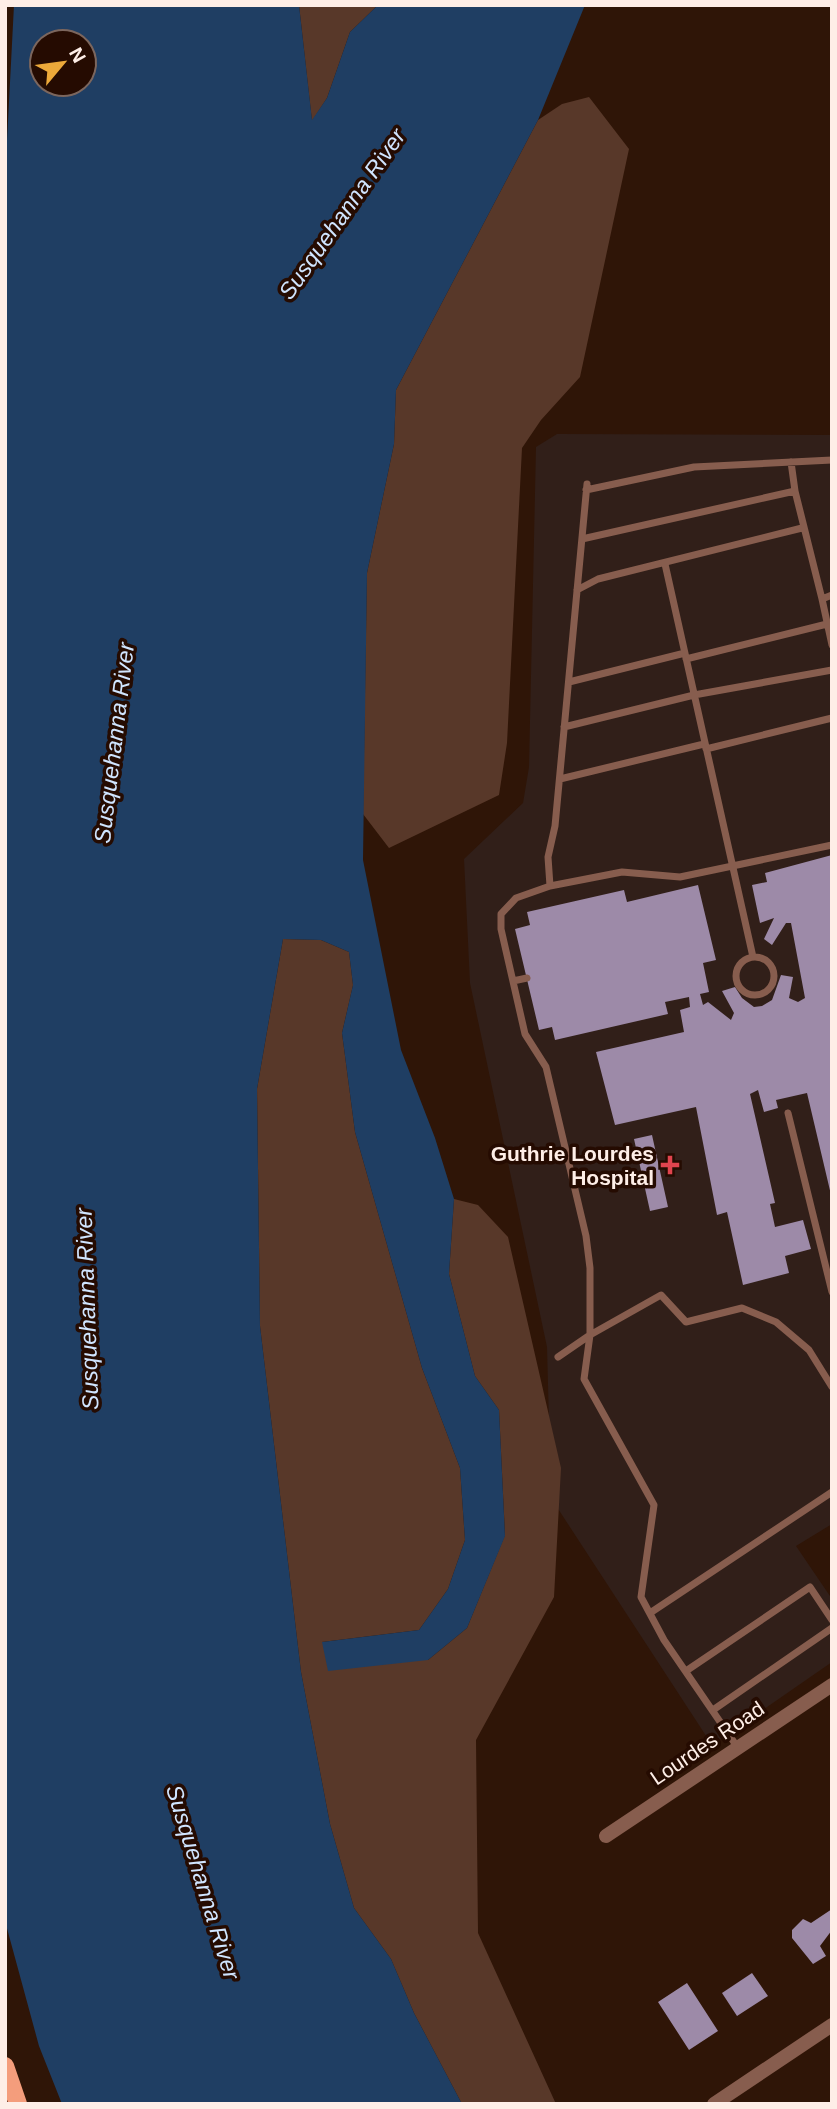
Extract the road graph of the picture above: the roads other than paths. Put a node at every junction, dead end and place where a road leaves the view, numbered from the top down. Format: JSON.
{"nodes":[{"id":1,"x":832,"y":460,"type":"edge"},
{"id":2,"x":791,"y":462,"type":"junction"},
{"id":3,"x":795,"y":491,"type":"junction"},
{"id":4,"x":802,"y":528,"type":"junction"},
{"id":5,"x":582,"y":538,"type":"junction"},
{"id":6,"x":666,"y":564,"type":"junction"},
{"id":7,"x":577,"y":590,"type":"junction"},
{"id":8,"x":832,"y":595,"type":"edge"},
{"id":9,"x":822,"y":599,"type":"junction"},
{"id":10,"x":827,"y":624,"type":"junction"},
{"id":11,"x":832,"y":645,"type":"edge"},
{"id":12,"x":685,"y":656,"type":"junction"},
{"id":13,"x":832,"y":670,"type":"edge"},
{"id":14,"x":569,"y":682,"type":"junction"},
{"id":15,"x":694,"y":695,"type":"junction"},
{"id":16,"x":832,"y":718,"type":"edge"},
{"id":17,"x":564,"y":727,"type":"junction"},
{"id":18,"x":705,"y":747,"type":"junction"},
{"id":19,"x":560,"y":779,"type":"junction"},
{"id":20,"x":832,"y":845,"type":"edge"},
{"id":21,"x":731,"y":867,"type":"junction"},
{"id":22,"x":550,"y":887,"type":"junction"},
{"id":23,"x":753,"y":957,"type":"junction"},
{"id":24,"x":527,"y":978,"type":"dead end"},
{"id":25,"x":513,"y":981,"type":"junction"},
{"id":26,"x":788,"y":1113,"type":"dead end"},
{"id":27,"x":832,"y":1292,"type":"edge"},
{"id":28,"x":590,"y":1335,"type":"junction"},
{"id":29,"x":558,"y":1357,"type":"dead end"},
{"id":30,"x":832,"y":1387,"type":"edge"},
{"id":31,"x":832,"y":1492,"type":"edge"},
{"id":32,"x":650,"y":1613,"type":"junction"},
{"id":33,"x":832,"y":1620,"type":"edge"},
{"id":34,"x":832,"y":1628,"type":"edge"},
{"id":35,"x":686,"y":1671,"type":"junction"},
{"id":36,"x":832,"y":1685,"type":"edge"},
{"id":37,"x":713,"y":1710,"type":"junction"},
{"id":38,"x":738,"y":1748,"type":"junction"},
{"id":39,"x":606,"y":1836,"type":"dead end"},
{"id":40,"x":832,"y":2025,"type":"edge"},
{"id":41,"x":5,"y":2066,"type":"edge"},
{"id":42,"x":18,"y":2104,"type":"edge"},
{"id":43,"x":714,"y":2104,"type":"edge"}],
"edges":[{"from":1,"to":2,"type":"lane"},
{"from":2,"to":3,"type":"lane"},
{"from":2,"to":5,"type":"lane"},
{"from":3,"to":4,"type":"lane"},
{"from":3,"to":5,"type":"lane"},
{"from":4,"to":6,"type":"lane"},
{"from":4,"to":9,"type":"lane"},
{"from":5,"to":7,"type":"lane"},
{"from":6,"to":7,"type":"lane"},
{"from":6,"to":12,"type":"lane"},
{"from":7,"to":14,"type":"lane"},
{"from":8,"to":9,"type":"lane"},
{"from":9,"to":10,"type":"lane"},
{"from":10,"to":11,"type":"lane"},
{"from":10,"to":12,"type":"lane"},
{"from":12,"to":14,"type":"lane"},
{"from":12,"to":15,"type":"lane"},
{"from":13,"to":15,"type":"lane"},
{"from":14,"to":17,"type":"lane"},
{"from":15,"to":17,"type":"lane"},
{"from":15,"to":18,"type":"lane"},
{"from":16,"to":18,"type":"lane"},
{"from":17,"to":19,"type":"lane"},
{"from":18,"to":19,"type":"lane"},
{"from":18,"to":21,"type":"lane"},
{"from":19,"to":22,"type":"lane"},
{"from":20,"to":21,"type":"lane"},
{"from":21,"to":22,"type":"lane"},
{"from":21,"to":23,"type":"lane"},
{"from":22,"to":25,"type":"lane"},
{"from":23,"to":23,"type":"lane"},
{"from":24,"to":25,"type":"lane"},
{"from":25,"to":28,"type":"lane"},
{"from":26,"to":27,"type":"lane"},
{"from":28,"to":29,"type":"lane"},
{"from":28,"to":30,"type":"lane"},
{"from":28,"to":32,"type":"lane"},
{"from":31,"to":32,"type":"lane"},
{"from":32,"to":35,"type":"lane"},
{"from":33,"to":35,"type":"lane"},
{"from":34,"to":37,"type":"lane"},
{"from":35,"to":37,"type":"lane"},
{"from":36,"to":38,"type":"street","name":"Lourdes Road"},
{"from":37,"to":38,"type":"lane"},
{"from":38,"to":39,"type":"street","name":"Lourdes Road"},
{"from":40,"to":43,"type":"street"},
{"from":41,"to":42,"type":"main road"}]}
